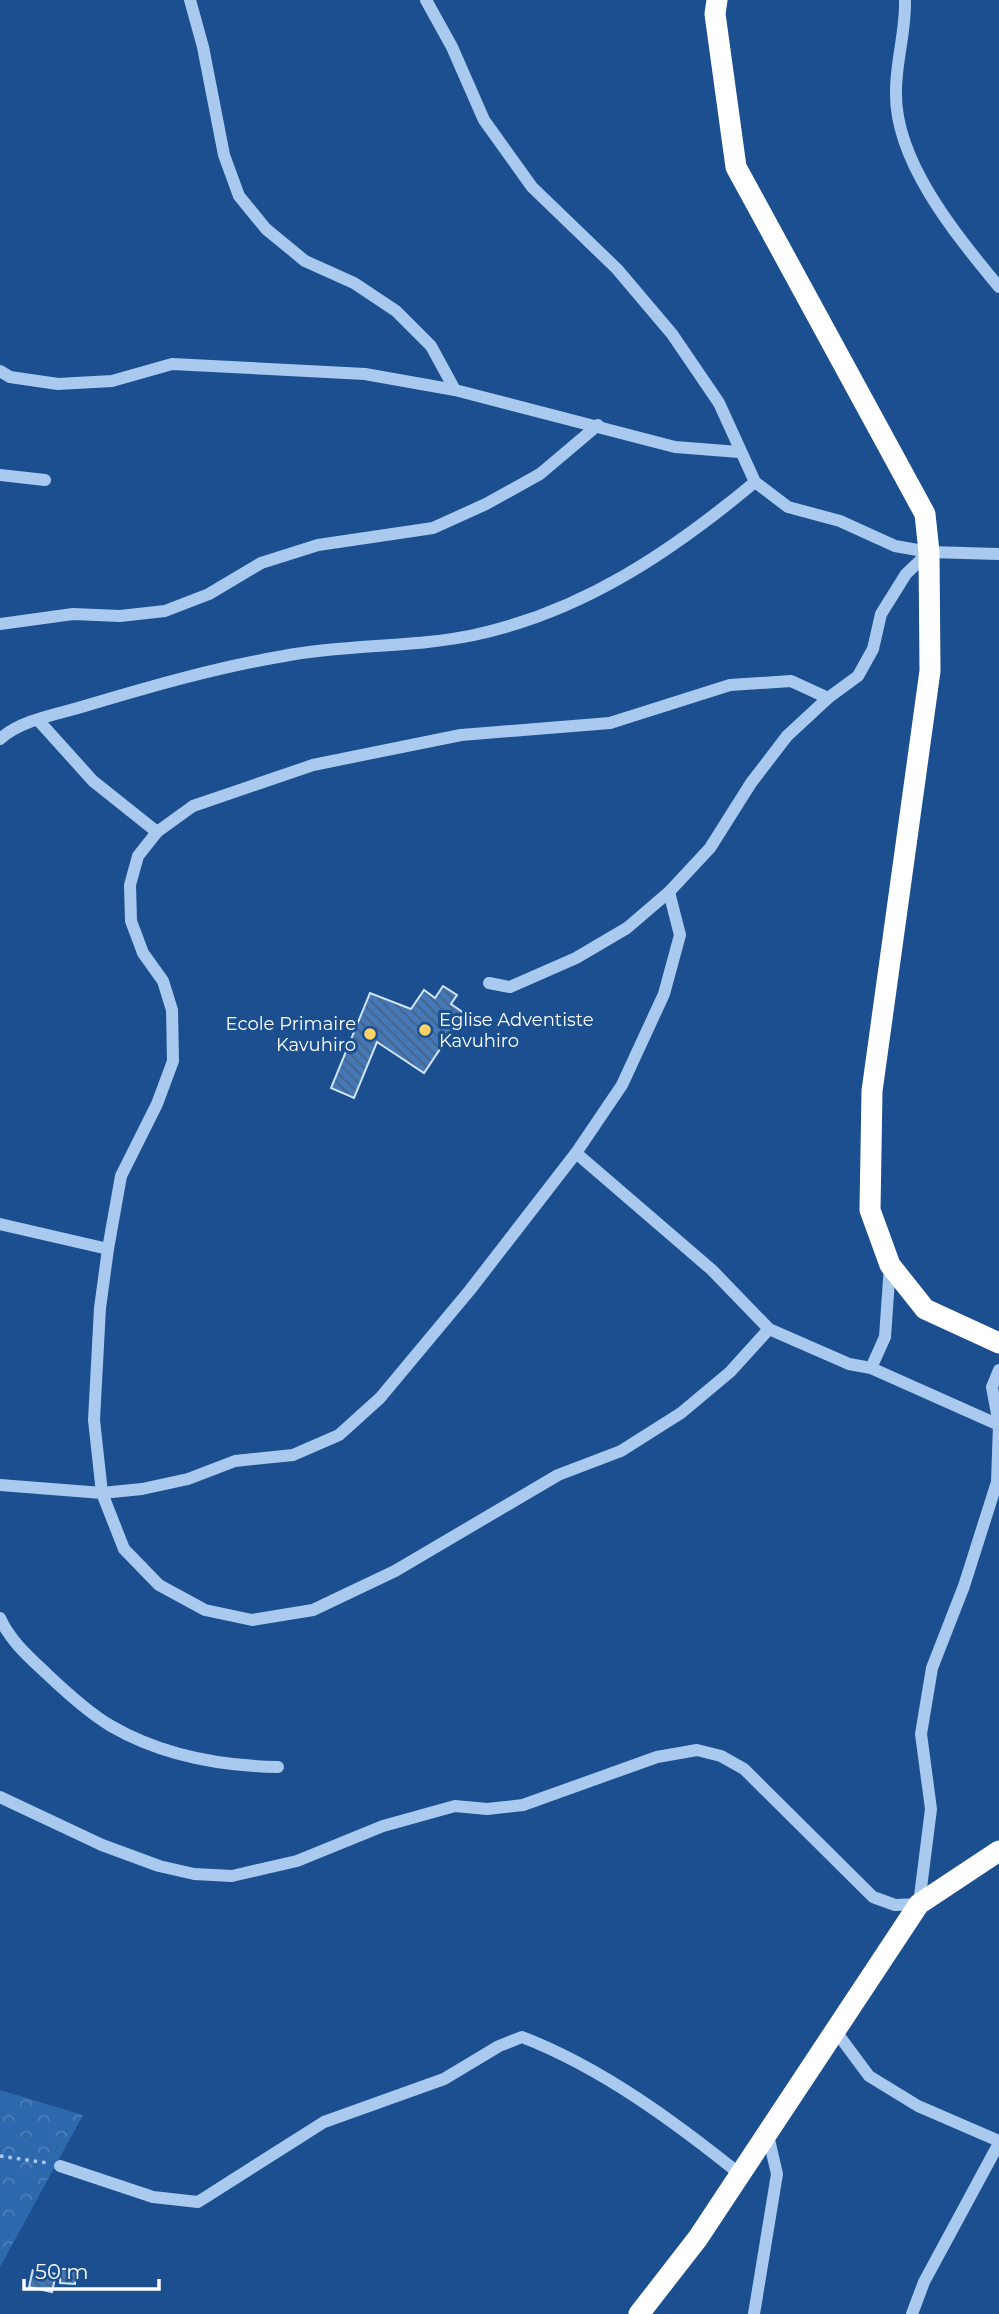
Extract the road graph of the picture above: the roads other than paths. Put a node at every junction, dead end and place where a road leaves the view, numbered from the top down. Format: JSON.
{"nodes":[{"id":1,"x":190,"y":0,"type":"edge"},
{"id":2,"x":426,"y":0,"type":"edge"},
{"id":3,"x":905,"y":0,"type":"edge"},
{"id":4,"x":714,"y":4,"type":"edge"},
{"id":5,"x":999,"y":287,"type":"edge"},
{"id":6,"x":0,"y":371,"type":"edge"},
{"id":7,"x":455,"y":390,"type":"junction"},
{"id":8,"x":598,"y":425,"type":"junction"},
{"id":9,"x":738,"y":452,"type":"junction"},
{"id":10,"x":0,"y":475,"type":"edge"},
{"id":11,"x":45,"y":480,"type":"dead end"},
{"id":12,"x":755,"y":482,"type":"junction"},
{"id":13,"x":929,"y":552,"type":"junction"},
{"id":14,"x":999,"y":554,"type":"edge"},
{"id":15,"x":0,"y":624,"type":"edge"},
{"id":16,"x":828,"y":698,"type":"junction"},
{"id":17,"x":38,"y":720,"type":"junction"},
{"id":18,"x":0,"y":739,"type":"edge"},
{"id":19,"x":157,"y":832,"type":"junction"},
{"id":20,"x":670,"y":892,"type":"junction"},
{"id":21,"x":489,"y":984,"type":"dead end"},
{"id":22,"x":576,"y":1153,"type":"junction"},
{"id":23,"x":0,"y":1224,"type":"edge"},
{"id":24,"x":108,"y":1249,"type":"junction"},
{"id":25,"x":890,"y":1265,"type":"junction"},
{"id":26,"x":769,"y":1329,"type":"junction"},
{"id":27,"x":999,"y":1343,"type":"edge"},
{"id":28,"x":871,"y":1368,"type":"junction"},
{"id":29,"x":999,"y":1370,"type":"edge"},
{"id":30,"x":999,"y":1425,"type":"edge"},
{"id":31,"x":0,"y":1485,"type":"edge"},
{"id":32,"x":102,"y":1493,"type":"junction"},
{"id":33,"x":0,"y":1618,"type":"edge"},
{"id":34,"x":278,"y":1767,"type":"dead end"},
{"id":35,"x":0,"y":1797,"type":"edge"},
{"id":36,"x":999,"y":1851,"type":"edge"},
{"id":37,"x":919,"y":1904,"type":"junction"},
{"id":38,"x":837,"y":2033,"type":"junction"},
{"id":39,"x":768,"y":2135,"type":"junction"},
{"id":40,"x":999,"y":2142,"type":"edge"},
{"id":41,"x":60,"y":2166,"type":"road end"},
{"id":42,"x":741,"y":2175,"type":"junction"},
{"id":43,"x":639,"y":2314,"type":"edge"},
{"id":44,"x":754,"y":2314,"type":"edge"},
{"id":45,"x":912,"y":2314,"type":"edge"}],
"edges":[{"from":1,"to":7,"type":"street"},
{"from":2,"to":9,"type":"street"},
{"from":3,"to":5,"type":"street"},
{"from":4,"to":13,"type":"highway"},
{"from":6,"to":7,"type":"street"},
{"from":7,"to":8,"type":"street"},
{"from":8,"to":9,"type":"street"},
{"from":8,"to":15,"type":"street"},
{"from":9,"to":12,"type":"street"},
{"from":10,"to":11,"type":"street"},
{"from":12,"to":13,"type":"street"},
{"from":12,"to":17,"type":"street"},
{"from":13,"to":14,"type":"street"},
{"from":13,"to":16,"type":"street"},
{"from":13,"to":25,"type":"highway"},
{"from":16,"to":19,"type":"street"},
{"from":16,"to":20,"type":"street"},
{"from":17,"to":18,"type":"street"},
{"from":17,"to":19,"type":"street"},
{"from":19,"to":24,"type":"street"},
{"from":20,"to":21,"type":"street"},
{"from":20,"to":22,"type":"street"},
{"from":22,"to":26,"type":"street"},
{"from":22,"to":32,"type":"street"},
{"from":23,"to":24,"type":"street"},
{"from":24,"to":32,"type":"street"},
{"from":25,"to":27,"type":"highway"},
{"from":25,"to":28,"type":"street"},
{"from":26,"to":28,"type":"street"},
{"from":26,"to":32,"type":"street"},
{"from":28,"to":30,"type":"street"},
{"from":29,"to":30,"type":"street"},
{"from":30,"to":37,"type":"street"},
{"from":31,"to":32,"type":"street"},
{"from":33,"to":34,"type":"street"},
{"from":35,"to":37,"type":"street"},
{"from":36,"to":37,"type":"highway"},
{"from":37,"to":38,"type":"highway"},
{"from":38,"to":39,"type":"highway"},
{"from":38,"to":40,"type":"street"},
{"from":39,"to":42,"type":"highway"},
{"from":39,"to":44,"type":"street"},
{"from":40,"to":45,"type":"street"},
{"from":41,"to":42,"type":"street"},
{"from":42,"to":43,"type":"highway"}]}
